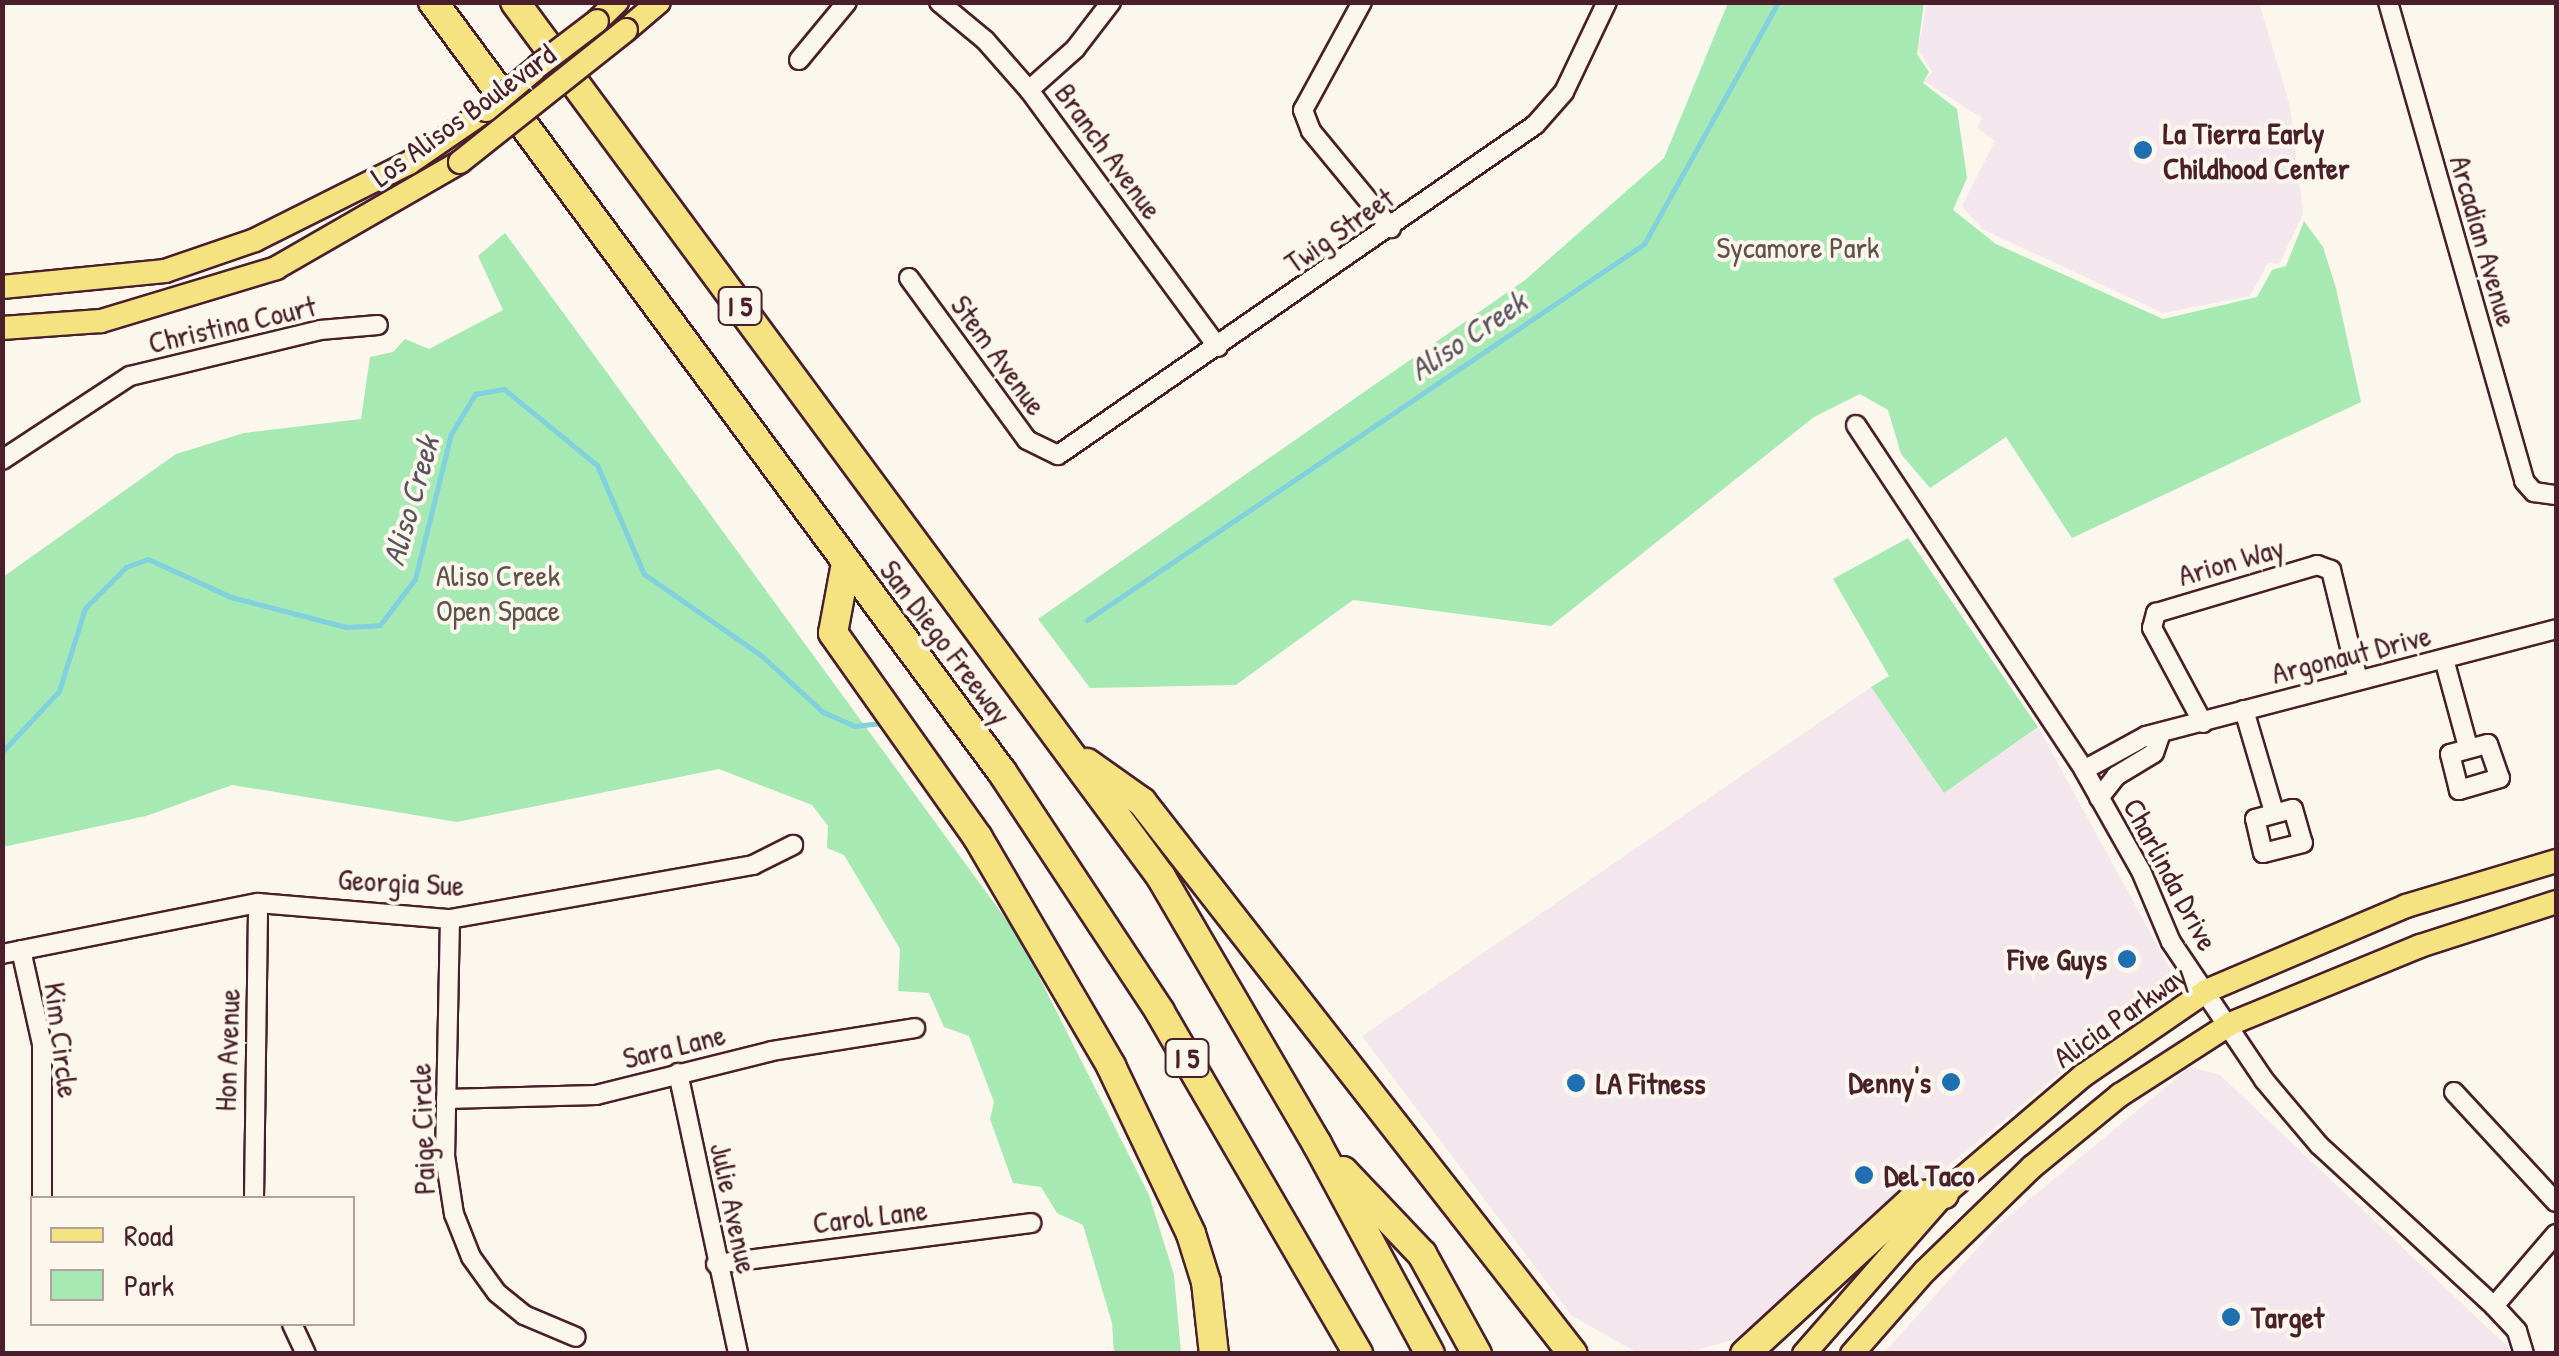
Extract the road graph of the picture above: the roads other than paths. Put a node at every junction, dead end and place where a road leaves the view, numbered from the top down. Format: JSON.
{"nodes":[{"id":1,"x":434,"y":2,"type":"edge"},
{"id":2,"x":515,"y":2,"type":"edge"},
{"id":3,"x":617,"y":2,"type":"edge"},
{"id":4,"x":658,"y":2,"type":"edge"},
{"id":5,"x":847,"y":2,"type":"edge"},
{"id":6,"x":939,"y":2,"type":"edge"},
{"id":7,"x":1111,"y":2,"type":"edge"},
{"id":8,"x":1362,"y":2,"type":"edge"},
{"id":9,"x":1607,"y":2,"type":"edge"},
{"id":10,"x":2388,"y":2,"type":"edge"},
{"id":11,"x":799,"y":60,"type":"dead end"},
{"id":12,"x":1029,"y":90,"type":"junction"},
{"id":13,"x":1391,"y":228,"type":"junction"},
{"id":14,"x":909,"y":278,"type":"dead end"},
{"id":15,"x":2,"y":287,"type":"edge"},
{"id":16,"x":378,"y":324,"type":"dead end"},
{"id":17,"x":2,"y":328,"type":"edge"},
{"id":18,"x":1218,"y":346,"type":"junction"},
{"id":19,"x":1856,"y":425,"type":"dead end"},
{"id":20,"x":1052,"y":455,"type":"joint"},
{"id":21,"x":3,"y":459,"type":"edge"},
{"id":22,"x":2556,"y":495,"type":"edge"},
{"id":23,"x":846,"y":563,"type":"junction"},
{"id":24,"x":2556,"y":629,"type":"edge"},
{"id":25,"x":2444,"y":659,"type":"junction"},
{"id":26,"x":2358,"y":680,"type":"junction"},
{"id":27,"x":2244,"y":710,"type":"junction"},
{"id":28,"x":2203,"y":723,"type":"junction"},
{"id":29,"x":2160,"y":736,"type":"junction"},
{"id":30,"x":2468,"y":747,"type":"dead end"},
{"id":31,"x":1069,"y":750,"type":"junction"},
{"id":32,"x":2084,"y":770,"type":"junction"},
{"id":33,"x":2100,"y":798,"type":"junction"},
{"id":34,"x":2274,"y":812,"type":"dead end"},
{"id":35,"x":793,"y":845,"type":"dead end"},
{"id":36,"x":2556,"y":862,"type":"edge"},
{"id":37,"x":258,"y":902,"type":"junction"},
{"id":38,"x":2556,"y":902,"type":"edge"},
{"id":39,"x":450,"y":919,"type":"junction"},
{"id":40,"x":12,"y":952,"type":"edge"},
{"id":41,"x":2206,"y":991,"type":"junction"},
{"id":42,"x":2230,"y":1024,"type":"junction"},
{"id":43,"x":915,"y":1028,"type":"dead end"},
{"id":44,"x":678,"y":1073,"type":"junction"},
{"id":45,"x":2454,"y":1092,"type":"dead end"},
{"id":46,"x":446,"y":1099,"type":"junction"},
{"id":47,"x":1318,"y":1144,"type":"junction"},
{"id":48,"x":1951,"y":1189,"type":"junction"},
{"id":49,"x":42,"y":1196,"type":"edge"},
{"id":50,"x":254,"y":1196,"type":"edge"},
{"id":51,"x":2556,"y":1202,"type":"edge"},
{"id":52,"x":1982,"y":1212,"type":"junction"},
{"id":53,"x":1030,"y":1223,"type":"dead end"},
{"id":54,"x":2556,"y":1234,"type":"edge"},
{"id":55,"x":716,"y":1264,"type":"junction"},
{"id":56,"x":2494,"y":1306,"type":"junction"},
{"id":57,"x":293,"y":1326,"type":"edge"},
{"id":58,"x":576,"y":1337,"type":"dead end"},
{"id":59,"x":306,"y":1354,"type":"edge"},
{"id":60,"x":738,"y":1354,"type":"edge"},
{"id":61,"x":1214,"y":1354,"type":"edge"},
{"id":62,"x":1358,"y":1354,"type":"edge"},
{"id":63,"x":1430,"y":1354,"type":"edge"},
{"id":64,"x":1477,"y":1354,"type":"edge"},
{"id":65,"x":1573,"y":1354,"type":"edge"},
{"id":66,"x":1744,"y":1354,"type":"edge"},
{"id":67,"x":1804,"y":1354,"type":"edge"},
{"id":68,"x":1852,"y":1354,"type":"edge"},
{"id":69,"x":2524,"y":1354,"type":"edge"}],
"edges":[{"from":1,"to":23,"type":"highway","name":"San Diego Freeway","number":"I 5"},
{"from":2,"to":31,"type":"highway","name":"San Diego Freeway","number":"I 5"},
{"from":3,"to":15,"type":"main road","name":"Los Alisos Boulevard","bridge":true},
{"from":4,"to":17,"type":"main road","name":"Los Alisos Boulevard","bridge":true},
{"from":5,"to":11,"type":"street"},
{"from":6,"to":12,"type":"street","name":"Branch Avenue"},
{"from":7,"to":12,"type":"street"},
{"from":8,"to":13,"type":"street"},
{"from":9,"to":13,"type":"street","name":"Twig Street"},
{"from":10,"to":22,"type":"street","name":"Arcadian Avenue"},
{"from":12,"to":18,"type":"street","name":"Branch Avenue"},
{"from":13,"to":18,"type":"street","name":"Twig Street"},
{"from":14,"to":20,"type":"street","name":"Stem Avenue"},
{"from":16,"to":21,"type":"street","name":"Christina Court"},
{"from":18,"to":20,"type":"street","name":"Twig Street"},
{"from":19,"to":32,"type":"street","name":"Charlinda Drive"},
{"from":23,"to":61,"type":"highway"},
{"from":23,"to":62,"type":"highway","name":"San Diego Freeway","number":"I 5"},
{"from":24,"to":25,"type":"street","name":"Argonaut Drive"},
{"from":25,"to":26,"type":"street","name":"Argonaut Drive"},
{"from":25,"to":30,"type":"street"},
{"from":26,"to":27,"type":"street","name":"Argonaut Drive"},
{"from":26,"to":28,"type":"street","name":"Arion Way"},
{"from":27,"to":28,"type":"street","name":"Argonaut Drive"},
{"from":27,"to":34,"type":"street"},
{"from":28,"to":29,"type":"street","name":"Argonaut Drive"},
{"from":29,"to":32,"type":"street","name":"Argonaut Drive"},
{"from":29,"to":33,"type":"street","name":"Argonaut Drive"},
{"from":31,"to":47,"type":"highway","name":"San Diego Freeway","number":"I 5"},
{"from":31,"to":65,"type":"highway"},
{"from":32,"to":33,"type":"street","name":"Charlinda Drive"},
{"from":33,"to":41,"type":"street","name":"Charlinda Drive"},
{"from":35,"to":39,"type":"street","name":"Georgia Sue"},
{"from":36,"to":41,"type":"main road","name":"Alicia Parkway"},
{"from":37,"to":39,"type":"street","name":"Georgia Sue"},
{"from":37,"to":40,"type":"street","name":"Georgia Sue"},
{"from":37,"to":50,"type":"street","name":"Hon Avenue"},
{"from":38,"to":42,"type":"main road"},
{"from":39,"to":46,"type":"street","name":"Paige Circle"},
{"from":40,"to":49,"type":"street","name":"Kim Circle"},
{"from":41,"to":42,"type":"street","name":"Charlinda Drive"},
{"from":41,"to":48,"type":"main road","name":"Alicia Parkway"},
{"from":42,"to":52,"type":"main road"},
{"from":42,"to":56,"type":"street","name":"Charlinda Drive"},
{"from":43,"to":44,"type":"street","name":"Sara Lane"},
{"from":44,"to":46,"type":"street","name":"Sara Lane"},
{"from":44,"to":55,"type":"street","name":"Julie Avenue"},
{"from":45,"to":51,"type":"street"},
{"from":46,"to":58,"type":"street","name":"Paige Circle"},
{"from":47,"to":63,"type":"highway","name":"San Diego Freeway","number":"I 5"},
{"from":47,"to":64,"type":"highway"},
{"from":48,"to":52,"type":"main road"},
{"from":48,"to":66,"type":"highway"},
{"from":48,"to":67,"type":"main road","name":"Alicia Parkway"},
{"from":52,"to":68,"type":"main road"},
{"from":53,"to":55,"type":"street","name":"Carol Lane"},
{"from":54,"to":56,"type":"street"},
{"from":55,"to":60,"type":"street","name":"Julie Avenue"},
{"from":56,"to":69,"type":"street","name":"Charlinda Drive"},
{"from":57,"to":59,"type":"street"}]}
